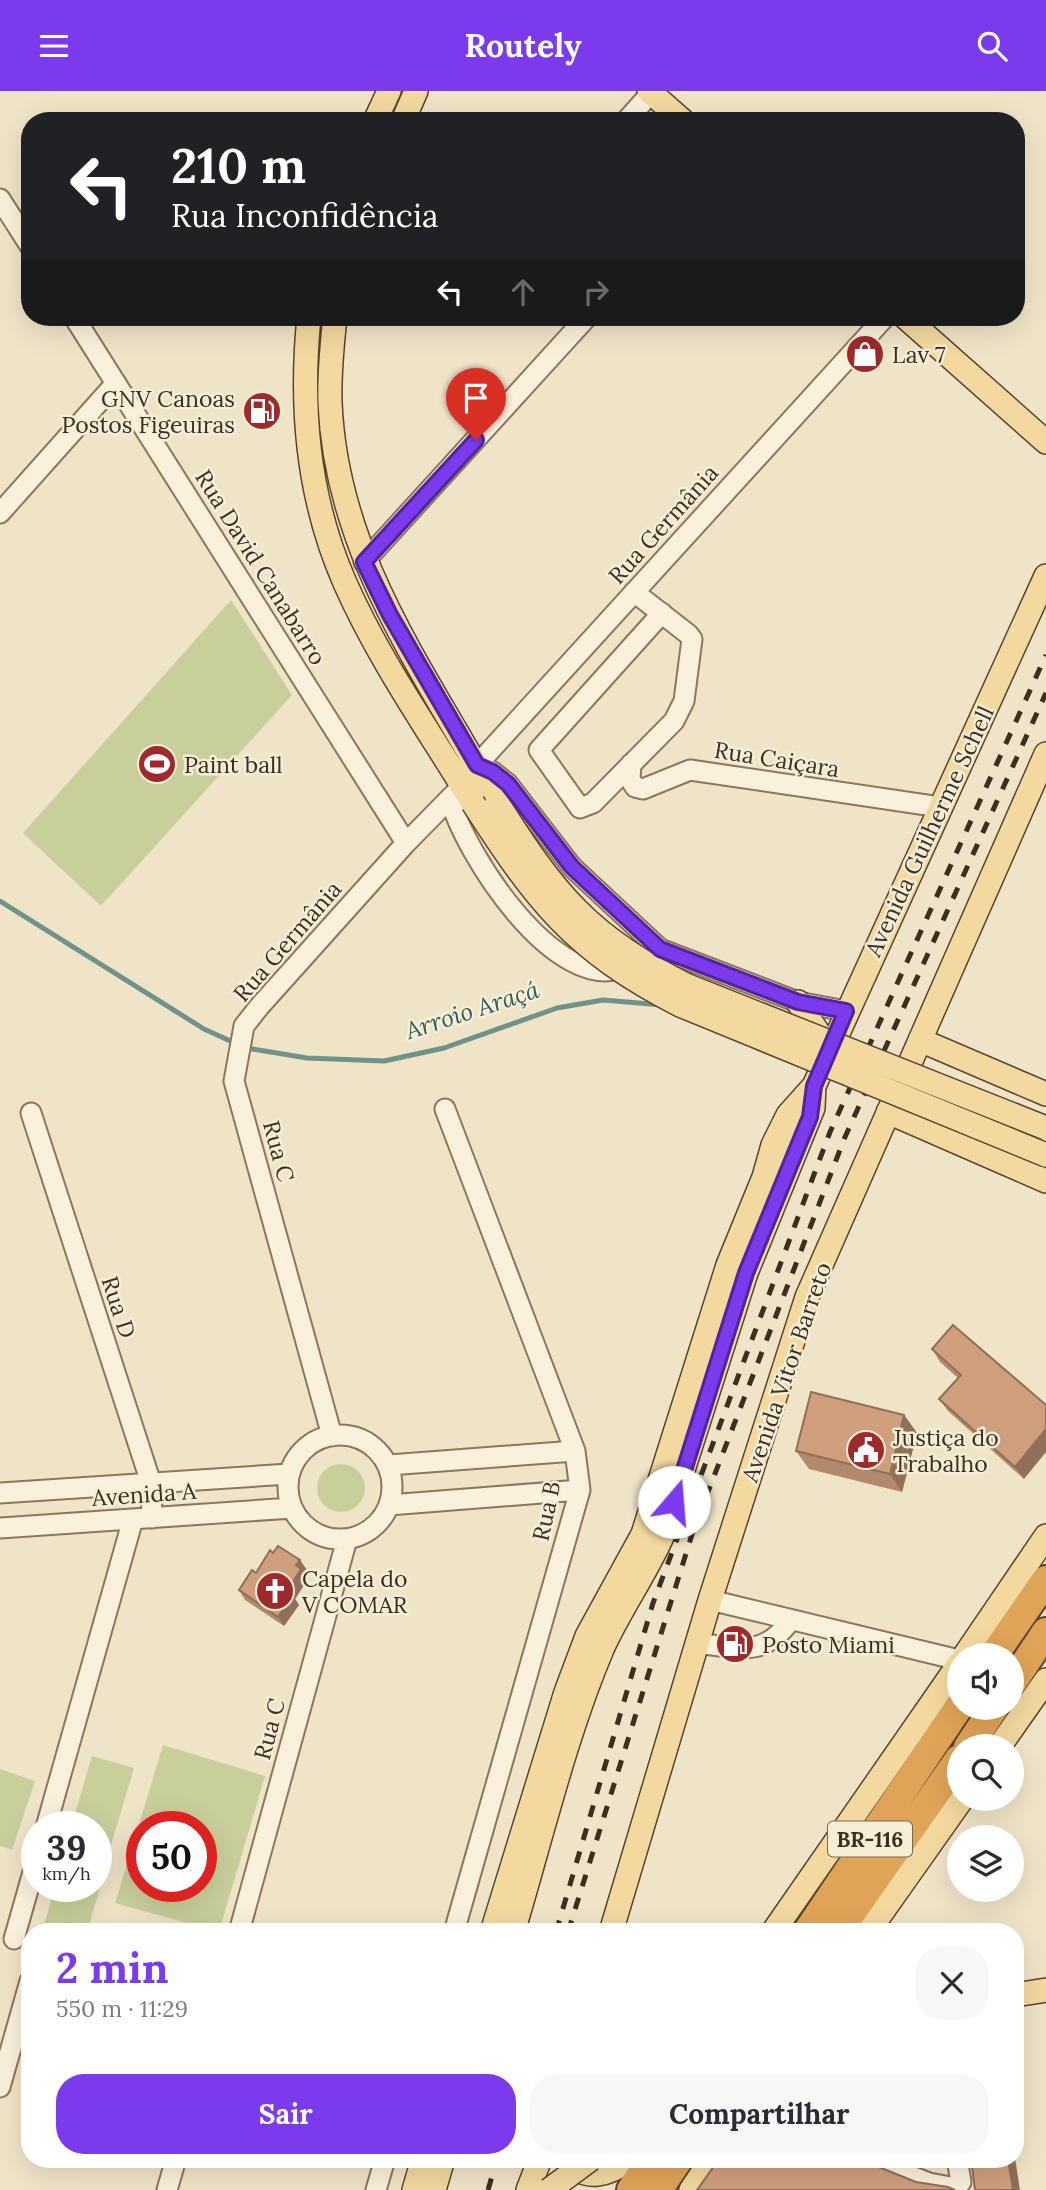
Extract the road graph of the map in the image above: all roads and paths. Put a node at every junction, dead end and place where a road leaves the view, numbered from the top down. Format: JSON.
{"nodes":[{"id":1,"x":389,"y":91,"type":"edge"},
{"id":2,"x":416,"y":91,"type":"edge"},
{"id":3,"x":650,"y":92,"type":"edge"},
{"id":4,"x":379,"y":112,"type":"edge"},
{"id":5,"x":407,"y":112,"type":"edge"},
{"id":6,"x":633,"y":112,"type":"edge"},
{"id":7,"x":673,"y":112,"type":"edge"},
{"id":8,"x":0,"y":199,"type":"edge"},
{"id":9,"x":21,"y":232,"type":"edge"},
{"id":10,"x":80,"y":326,"type":"edge"},
{"id":11,"x":309,"y":326,"type":"edge"},
{"id":12,"x":334,"y":326,"type":"edge"},
{"id":13,"x":579,"y":326,"type":"edge"},
{"id":14,"x":877,"y":326,"type":"edge"},
{"id":15,"x":915,"y":326,"type":"edge"},
{"id":16,"x":116,"y":383,"type":"junction"},
{"id":17,"x":1046,"y":442,"type":"edge"},
{"id":18,"x":0,"y":513,"type":"edge"},
{"id":19,"x":364,"y":562,"type":"junction"},
{"id":20,"x":1046,"y":576,"type":"edge"},
{"id":21,"x":634,"y":592,"type":"junction"},
{"id":22,"x":662,"y":613,"type":"junction"},
{"id":23,"x":1046,"y":754,"type":"edge"},
{"id":24,"x":631,"y":764,"type":"junction"},
{"id":25,"x":477,"y":765,"type":"junction"},
{"id":26,"x":462,"y":795,"type":"junction"},
{"id":27,"x":940,"y":807,"type":"junction"},
{"id":28,"x":406,"y":843,"type":"junction"},
{"id":29,"x":660,"y":949,"type":"junction"},
{"id":30,"x":798,"y":1002,"type":"junction"},
{"id":31,"x":846,"y":1011,"type":"junction"},
{"id":32,"x":920,"y":1040,"type":"junction"},
{"id":33,"x":829,"y":1049,"type":"junction"},
{"id":34,"x":236,"y":1075,"type":"joint"},
{"id":35,"x":1046,"y":1094,"type":"edge"},
{"id":36,"x":445,"y":1109,"type":"dead end"},
{"id":37,"x":31,"y":1112,"type":"dead end"},
{"id":38,"x":888,"y":1112,"type":"junction"},
{"id":39,"x":1046,"y":1128,"type":"edge"},
{"id":40,"x":1046,"y":1155,"type":"edge"},
{"id":41,"x":773,"y":1179,"type":"junction"},
{"id":42,"x":1046,"y":1181,"type":"edge"},
{"id":43,"x":332,"y":1436,"type":"junction"},
{"id":44,"x":575,"y":1451,"type":"junction"},
{"id":45,"x":389,"y":1465,"type":"junction"},
{"id":46,"x":289,"y":1474,"type":"junction"},
{"id":47,"x":151,"y":1483,"type":"junction"},
{"id":48,"x":580,"y":1490,"type":"junction"},
{"id":49,"x":0,"y":1493,"type":"edge"},
{"id":50,"x":389,"y":1505,"type":"junction"},
{"id":51,"x":292,"y":1508,"type":"junction"},
{"id":52,"x":143,"y":1518,"type":"junction"},
{"id":53,"x":0,"y":1528,"type":"edge"},
{"id":54,"x":1046,"y":1536,"type":"edge"},
{"id":55,"x":347,"y":1539,"type":"junction"},
{"id":56,"x":1046,"y":1580,"type":"edge"},
{"id":57,"x":710,"y":1600,"type":"junction"},
{"id":58,"x":790,"y":1621,"type":"junction"},
{"id":59,"x":1046,"y":1632,"type":"edge"},
{"id":60,"x":697,"y":1643,"type":"junction"},
{"id":61,"x":973,"y":1643,"type":"edge"},
{"id":62,"x":1002,"y":1643,"type":"edge"},
{"id":63,"x":947,"y":1659,"type":"edge"},
{"id":64,"x":1024,"y":1665,"type":"edge"},
{"id":65,"x":947,"y":1680,"type":"edge"},
{"id":66,"x":1046,"y":1680,"type":"edge"},
{"id":67,"x":950,"y":1720,"type":"edge"},
{"id":68,"x":1008,"y":1734,"type":"edge"},
{"id":69,"x":947,"y":1777,"type":"edge"},
{"id":70,"x":51,"y":1811,"type":"edge"},
{"id":71,"x":954,"y":1811,"type":"edge"},
{"id":72,"x":25,"y":1902,"type":"edge"},
{"id":73,"x":241,"y":1923,"type":"edge"},
{"id":74,"x":457,"y":1923,"type":"edge"},
{"id":75,"x":495,"y":1923,"type":"edge"},
{"id":76,"x":516,"y":1923,"type":"edge"},
{"id":77,"x":614,"y":1923,"type":"edge"},
{"id":78,"x":780,"y":1923,"type":"edge"},
{"id":79,"x":813,"y":1923,"type":"edge"},
{"id":80,"x":844,"y":1923,"type":"edge"},
{"id":81,"x":875,"y":1923,"type":"edge"},
{"id":82,"x":14,"y":1940,"type":"edge"},
{"id":83,"x":1046,"y":1990,"type":"edge"},
{"id":84,"x":1024,"y":1993,"type":"edge"},
{"id":85,"x":21,"y":2013,"type":"edge"},
{"id":86,"x":0,"y":2087,"type":"edge"},
{"id":87,"x":173,"y":2168,"type":"edge"},
{"id":88,"x":382,"y":2168,"type":"edge"},
{"id":89,"x":420,"y":2168,"type":"edge"},
{"id":90,"x":440,"y":2168,"type":"edge"},
{"id":91,"x":537,"y":2168,"type":"edge"},
{"id":92,"x":576,"y":2168,"type":"edge"},
{"id":93,"x":578,"y":2168,"type":"edge"},
{"id":94,"x":618,"y":2168,"type":"edge"},
{"id":95,"x":646,"y":2168,"type":"edge"},
{"id":96,"x":673,"y":2168,"type":"edge"},
{"id":97,"x":706,"y":2168,"type":"edge"},
{"id":98,"x":891,"y":2168,"type":"edge"},
{"id":99,"x":959,"y":2168,"type":"edge"},
{"id":100,"x":167,"y":2190,"type":"edge"},
{"id":101,"x":376,"y":2190,"type":"edge"},
{"id":102,"x":414,"y":2190,"type":"edge"},
{"id":103,"x":434,"y":2190,"type":"edge"},
{"id":104,"x":528,"y":2190,"type":"edge"},
{"id":105,"x":549,"y":2190,"type":"edge"},
{"id":106,"x":631,"y":2190,"type":"edge"},
{"id":107,"x":658,"y":2190,"type":"edge"},
{"id":108,"x":691,"y":2190,"type":"edge"}],
"edges":[{"from":1,"to":4,"type":"main road"},
{"from":2,"to":5,"type":"main road"},
{"from":3,"to":6,"type":"street"},
{"from":3,"to":7,"type":"main road"},
{"from":8,"to":9,"type":"street"},
{"from":10,"to":16,"type":"street","name":"Rua David Canabarro"},
{"from":11,"to":26,"type":"main road"},
{"from":12,"to":19,"type":"main road"},
{"from":13,"to":19,"type":"street"},
{"from":14,"to":21,"type":"street","name":"Rua Germânia"},
{"from":15,"to":17,"type":"main road"},
{"from":16,"to":18,"type":"street"},
{"from":16,"to":28,"type":"street","name":"Rua David Canabarro"},
{"from":19,"to":25,"type":"main road"},
{"from":20,"to":27,"type":"main road","name":"Avenida Guilherme Schell"},
{"from":21,"to":22,"type":"street"},
{"from":21,"to":25,"type":"street","name":"Rua Germânia"},
{"from":22,"to":24,"type":"street"},
{"from":22,"to":24,"type":"street"},
{"from":23,"to":32,"type":"main road","name":"Avenida Vitor Barreto"},
{"from":24,"to":27,"type":"street","name":"Rua Caiçara"},
{"from":25,"to":29,"type":"street"},
{"from":25,"to":39,"type":"main road","bridge":true},
{"from":26,"to":28,"type":"street","name":"Rua Germânia"},
{"from":26,"to":29,"type":"street"},
{"from":26,"to":40,"type":"main road","bridge":true},
{"from":27,"to":31,"type":"main road","name":"Avenida Guilherme Schell"},
{"from":28,"to":34,"type":"street","name":"Rua Germânia"},
{"from":29,"to":30,"type":"street"},
{"from":30,"to":31,"type":"street"},
{"from":30,"to":33,"type":"main road"},
{"from":31,"to":33,"type":"main road","name":"Avenida Guilherme Schell"},
{"from":32,"to":35,"type":"main road"},
{"from":32,"to":38,"type":"main road","name":"Avenida Vitor Barreto"},
{"from":33,"to":41,"type":"main road","name":"Avenida Guilherme Schell"},
{"from":34,"to":43,"type":"street","name":"Rua C"},
{"from":36,"to":44,"type":"street","name":"Rua B"},
{"from":37,"to":47,"type":"street","name":"Rua D"},
{"from":38,"to":42,"type":"main road"},
{"from":38,"to":57,"type":"main road","name":"Avenida Vitor Barreto"},
{"from":41,"to":75,"type":"main road","name":"Avenida Guilherme Schell"},
{"from":41,"to":76,"type":"main road","name":"Avenida Guilherme Schell"},
{"from":43,"to":45,"type":"street"},
{"from":43,"to":46,"type":"street"},
{"from":44,"to":45,"type":"street"},
{"from":44,"to":48,"type":"street","name":"Rua B"},
{"from":45,"to":50,"type":"street"},
{"from":46,"to":47,"type":"street","name":"Avenida A"},
{"from":46,"to":51,"type":"street"},
{"from":47,"to":49,"type":"street","name":"Avenida A"},
{"from":47,"to":52,"type":"street","name":"Rua D"},
{"from":48,"to":50,"type":"street"},
{"from":48,"to":74,"type":"street","name":"Rua B"},
{"from":50,"to":55,"type":"street"},
{"from":51,"to":52,"type":"street","name":"Avenida A"},
{"from":51,"to":55,"type":"street"},
{"from":52,"to":53,"type":"street","name":"Avenida A"},
{"from":52,"to":70,"type":"street","name":"Rua D"},
{"from":54,"to":61,"type":"main road"},
{"from":55,"to":73,"type":"street","name":"Rua C"},
{"from":56,"to":62,"type":"highway"},
{"from":57,"to":58,"type":"street"},
{"from":57,"to":60,"type":"main road","name":"Avenida Vitor Barreto"},
{"from":58,"to":60,"type":"street"},
{"from":58,"to":63,"type":"street"},
{"from":59,"to":64,"type":"highway"},
{"from":60,"to":77,"type":"main road","name":"Avenida Vitor Barreto"},
{"from":65,"to":78,"type":"main road"},
{"from":66,"to":68,"type":"main road"},
{"from":67,"to":79,"type":"highway","number":"BR-116"},
{"from":69,"to":80,"type":"highway","number":"BR-116"},
{"from":71,"to":81,"type":"main road"},
{"from":72,"to":82,"type":"street"},
{"from":83,"to":84,"type":"main road"},
{"from":85,"to":86,"type":"street"},
{"from":87,"to":100,"type":"street"},
{"from":88,"to":101,"type":"street"},
{"from":89,"to":102,"type":"main road"},
{"from":90,"to":103,"type":"main road"},
{"from":91,"to":104,"type":"main road"},
{"from":92,"to":94,"type":"main road"},
{"from":93,"to":105,"type":"main road","bridge":true},
{"from":95,"to":106,"type":"highway"},
{"from":96,"to":107,"type":"highway"},
{"from":97,"to":108,"type":"main road"},
{"from":98,"to":99,"type":"street"}]}
